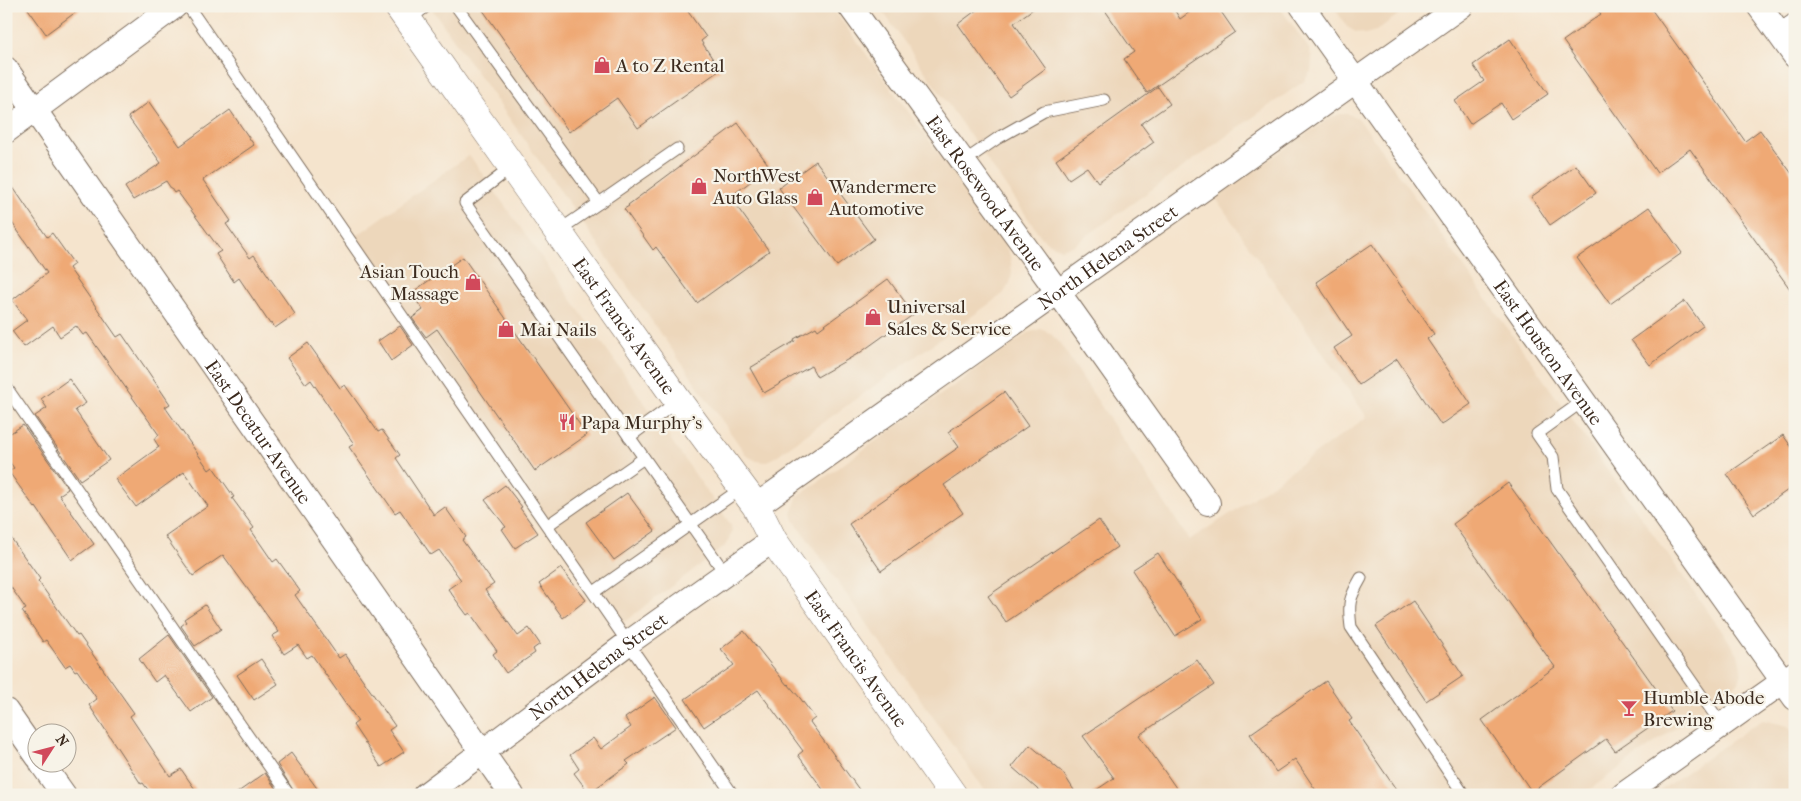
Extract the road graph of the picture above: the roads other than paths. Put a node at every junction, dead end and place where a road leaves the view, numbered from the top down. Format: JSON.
{"nodes":[{"id":1,"x":175,"y":6,"type":"edge"},
{"id":2,"x":188,"y":6,"type":"edge"},
{"id":3,"x":456,"y":6,"type":"edge"},
{"id":4,"x":850,"y":6,"type":"edge"},
{"id":5,"x":1302,"y":6,"type":"edge"},
{"id":6,"x":1461,"y":6,"type":"edge"},
{"id":7,"x":1759,"y":6,"type":"edge"},
{"id":8,"x":411,"y":11,"type":"edge"},
{"id":9,"x":1786,"y":25,"type":"edge"},
{"id":10,"x":1795,"y":56,"type":"edge"},
{"id":11,"x":6,"y":69,"type":"edge"},
{"id":12,"x":1356,"y":82,"type":"junction"},
{"id":13,"x":1104,"y":100,"type":"dead end"},
{"id":14,"x":36,"y":110,"type":"junction"},
{"id":15,"x":6,"y":131,"type":"edge"},
{"id":16,"x":677,"y":148,"type":"dead end"},
{"id":17,"x":963,"y":162,"type":"junction"},
{"id":18,"x":512,"y":167,"type":"junction"},
{"id":19,"x":599,"y":203,"type":"junction"},
{"id":20,"x":558,"y":231,"type":"junction"},
{"id":21,"x":1058,"y":292,"type":"junction"},
{"id":22,"x":6,"y":387,"type":"edge"},
{"id":23,"x":678,"y":401,"type":"junction"},
{"id":24,"x":1584,"y":401,"type":"junction"},
{"id":25,"x":629,"y":437,"type":"junction"},
{"id":26,"x":644,"y":458,"type":"junction"},
{"id":27,"x":749,"y":497,"type":"junction"},
{"id":28,"x":1208,"y":503,"type":"dead end"},
{"id":29,"x":548,"y":525,"type":"junction"},
{"id":30,"x":691,"y":525,"type":"junction"},
{"id":31,"x":773,"y":540,"type":"junction"},
{"id":32,"x":724,"y":573,"type":"junction"},
{"id":33,"x":1361,"y":578,"type":"dead end"},
{"id":34,"x":594,"y":592,"type":"junction"},
{"id":35,"x":628,"y":643,"type":"junction"},
{"id":36,"x":1791,"y":684,"type":"edge"},
{"id":37,"x":6,"y":711,"type":"edge"},
{"id":38,"x":1722,"y":724,"type":"junction"},
{"id":39,"x":28,"y":743,"type":"edge"},
{"id":40,"x":483,"y":752,"type":"junction"},
{"id":41,"x":49,"y":774,"type":"edge"},
{"id":42,"x":64,"y":795,"type":"edge"},
{"id":43,"x":289,"y":795,"type":"edge"},
{"id":44,"x":425,"y":795,"type":"edge"},
{"id":45,"x":512,"y":795,"type":"edge"},
{"id":46,"x":733,"y":795,"type":"edge"},
{"id":47,"x":953,"y":795,"type":"edge"},
{"id":48,"x":1464,"y":795,"type":"edge"},
{"id":49,"x":1623,"y":795,"type":"edge"}],
"edges":[{"from":1,"to":14,"type":"street"},
{"from":2,"to":29,"type":"lane"},
{"from":3,"to":19,"type":"lane"},
{"from":4,"to":17,"type":"street","name":"East Rosewood Avenue"},
{"from":5,"to":12,"type":"street","name":"East Houston Avenue"},
{"from":6,"to":12,"type":"street","name":"North Helena Street"},
{"from":7,"to":9,"type":"street"},
{"from":8,"to":18,"type":"main road","name":"East Francis Avenue"},
{"from":9,"to":10,"type":"street"},
{"from":11,"to":14,"type":"street","name":"East Decatur Avenue"},
{"from":12,"to":21,"type":"street","name":"North Helena Street"},
{"from":12,"to":24,"type":"street","name":"East Houston Avenue"},
{"from":13,"to":17,"type":"lane"},
{"from":14,"to":15,"type":"street"},
{"from":14,"to":40,"type":"street","name":"East Decatur Avenue"},
{"from":16,"to":19,"type":"lane"},
{"from":17,"to":21,"type":"street","name":"East Rosewood Avenue"},
{"from":18,"to":20,"type":"main road","name":"East Francis Avenue"},
{"from":18,"to":25,"type":"lane"},
{"from":19,"to":20,"type":"lane"},
{"from":20,"to":23,"type":"main road","name":"East Francis Avenue"},
{"from":21,"to":27,"type":"street","name":"North Helena Street"},
{"from":21,"to":28,"type":"street","name":"East Rosewood Avenue"},
{"from":22,"to":43,"type":"lane"},
{"from":23,"to":25,"type":"lane"},
{"from":23,"to":27,"type":"main road","name":"East Francis Avenue"},
{"from":24,"to":36,"type":"street","name":"East Houston Avenue"},
{"from":24,"to":38,"type":"lane"},
{"from":25,"to":26,"type":"lane"},
{"from":26,"to":29,"type":"lane"},
{"from":26,"to":30,"type":"lane"},
{"from":27,"to":30,"type":"lane"},
{"from":27,"to":31,"type":"main road","name":"East Francis Avenue"},
{"from":29,"to":34,"type":"lane"},
{"from":30,"to":32,"type":"lane"},
{"from":30,"to":34,"type":"lane"},
{"from":31,"to":32,"type":"street","name":"North Helena Street"},
{"from":31,"to":47,"type":"main road","name":"East Francis Avenue"},
{"from":32,"to":35,"type":"street","name":"North Helena Street"},
{"from":33,"to":48,"type":"lane"},
{"from":34,"to":35,"type":"lane"},
{"from":35,"to":40,"type":"street","name":"North Helena Street"},
{"from":35,"to":46,"type":"lane"},
{"from":36,"to":38,"type":"street"},
{"from":37,"to":39,"type":"street"},
{"from":38,"to":49,"type":"street"},
{"from":40,"to":44,"type":"street","name":"North Helena Street"},
{"from":40,"to":45,"type":"street","name":"East Decatur Avenue"},
{"from":41,"to":42,"type":"street"}]}
